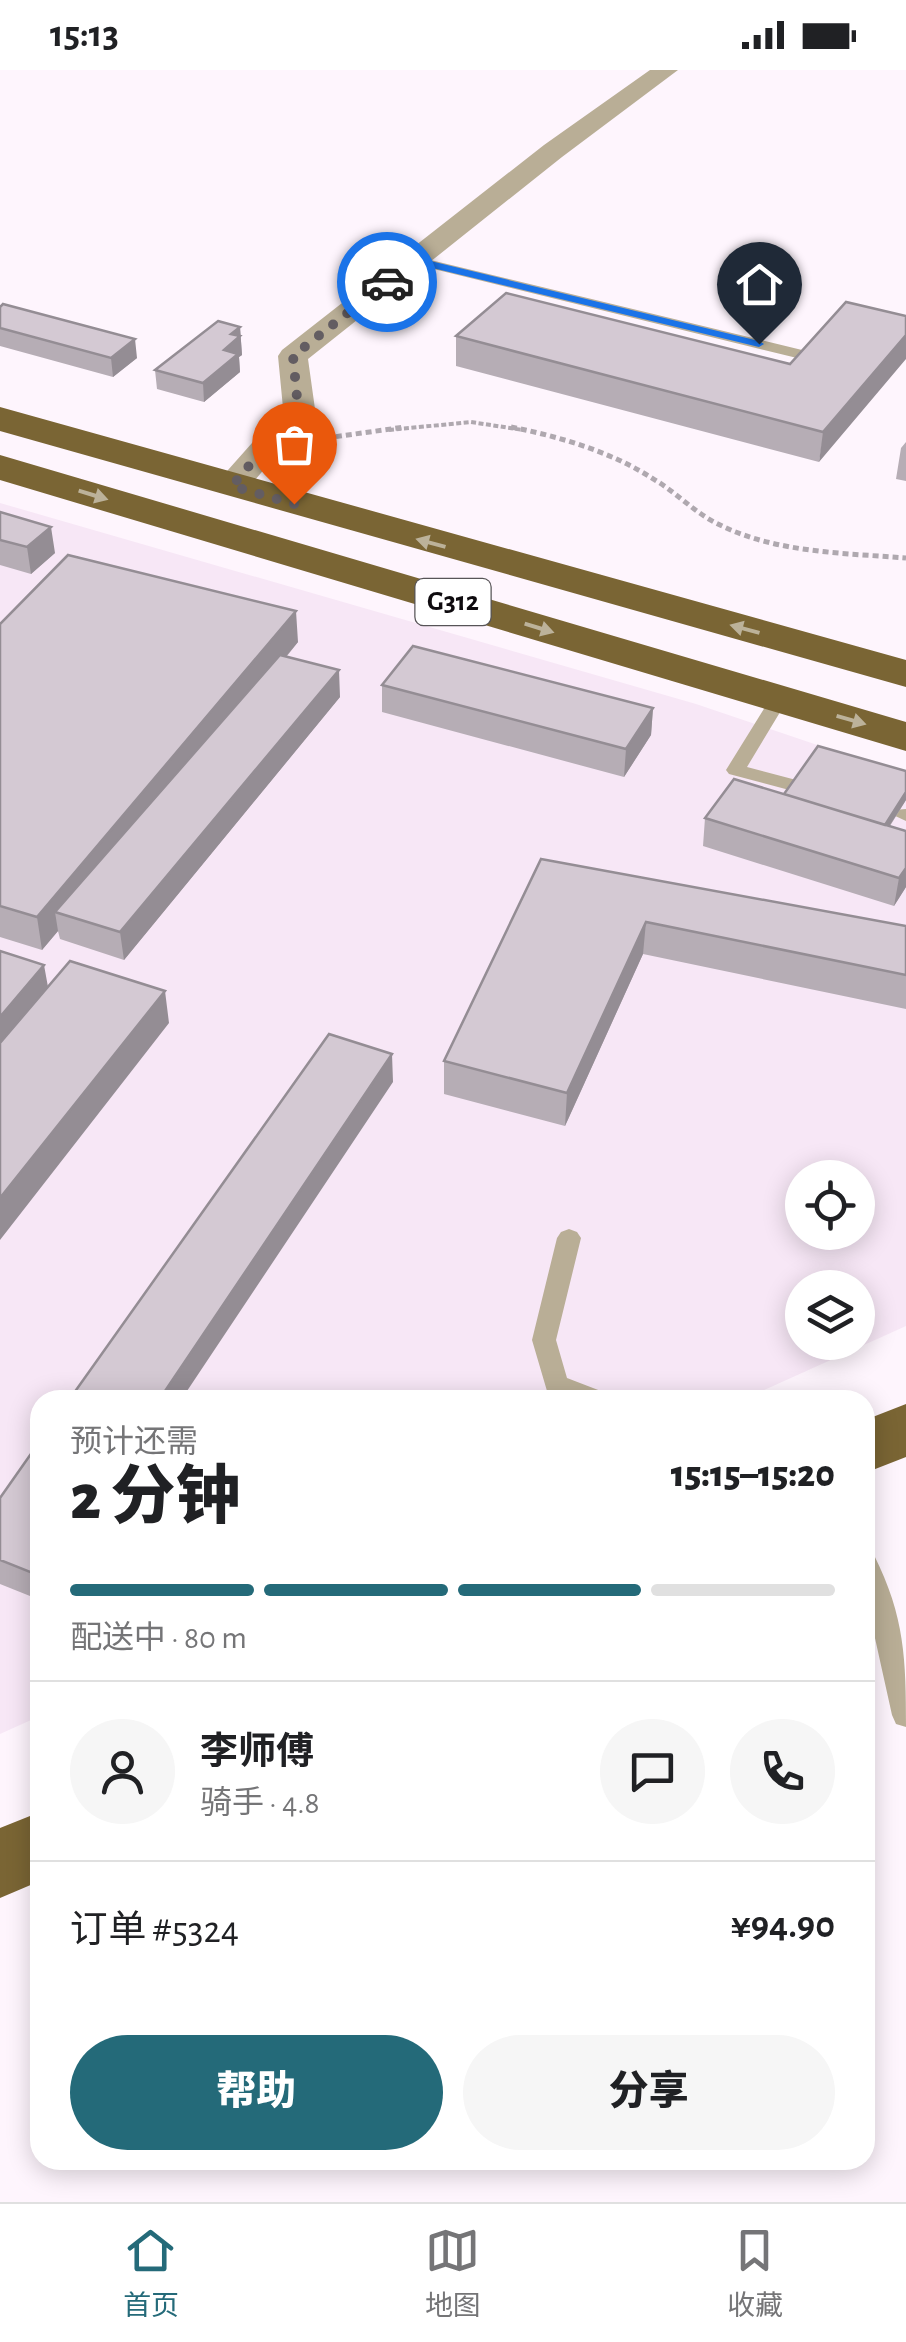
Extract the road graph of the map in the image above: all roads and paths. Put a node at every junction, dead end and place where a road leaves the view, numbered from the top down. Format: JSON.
{"nodes":[{"id":1,"x":666,"y":70,"type":"edge"},
{"id":2,"x":414,"y":260,"type":"junction"},
{"id":3,"x":797,"y":354,"type":"edge"},
{"id":4,"x":0,"y":419,"type":"edge"},
{"id":5,"x":270,"y":442,"type":"junction"},
{"id":6,"x":0,"y":467,"type":"edge"},
{"id":7,"x":232,"y":486,"type":"junction"},
{"id":8,"x":906,"y":558,"type":"edge"},
{"id":9,"x":906,"y":674,"type":"edge"},
{"id":10,"x":779,"y":700,"type":"junction"},
{"id":11,"x":906,"y":736,"type":"edge"},
{"id":12,"x":793,"y":785,"type":"edge"},
{"id":13,"x":569,"y":1238,"type":"dead end"},
{"id":14,"x":571,"y":1390,"type":"edge"},
{"id":15,"x":906,"y":1428,"type":"edge"},
{"id":16,"x":875,"y":1443,"type":"edge"},
{"id":17,"x":875,"y":1586,"type":"edge"},
{"id":18,"x":906,"y":1715,"type":"edge"},
{"id":19,"x":30,"y":1850,"type":"edge"},
{"id":20,"x":0,"y":1864,"type":"edge"}],
"edges":[{"from":1,"to":2,"type":"street"},
{"from":2,"to":3,"type":"lane"},
{"from":2,"to":5,"type":"street"},
{"from":4,"to":7,"type":"highway","number":"G312"},
{"from":5,"to":7,"type":"street"},
{"from":5,"to":8,"type":"path"},
{"from":6,"to":10,"type":"highway","number":"G312","one_way":true},
{"from":9,"to":7,"type":"highway","number":"G312","one_way":true},
{"from":10,"to":11,"type":"highway","number":"G312","one_way":true},
{"from":10,"to":12,"type":"lane"},
{"from":13,"to":14,"type":"lane"},
{"from":15,"to":16,"type":"highway"},
{"from":17,"to":18,"type":"lane"},
{"from":19,"to":20,"type":"highway"}]}
